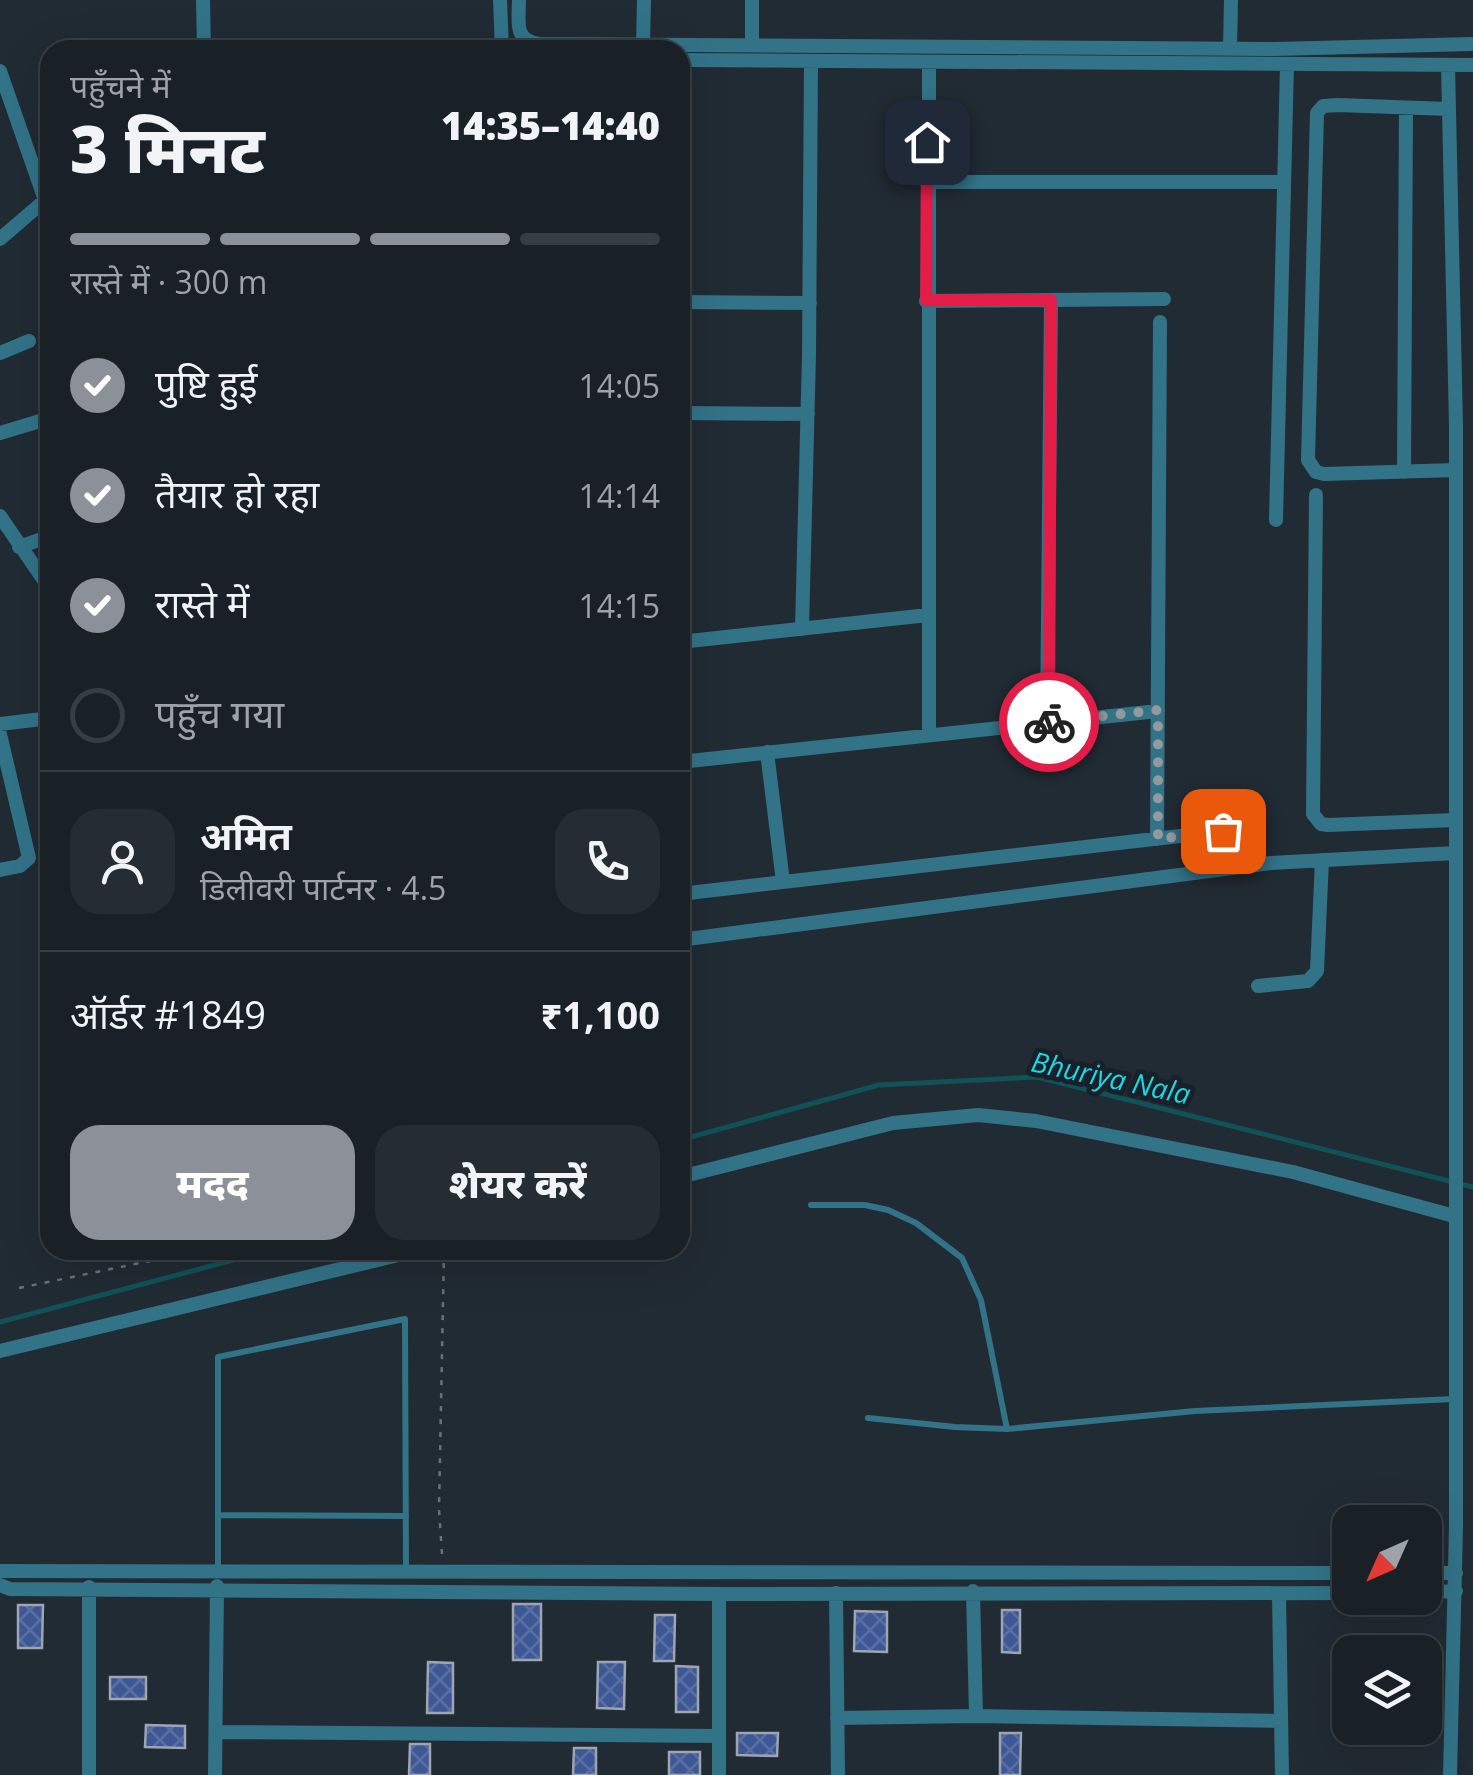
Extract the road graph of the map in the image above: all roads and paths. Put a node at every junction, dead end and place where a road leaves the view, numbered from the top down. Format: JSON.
{"nodes":[{"id":1,"x":203,"y":0,"type":"edge"},
{"id":2,"x":500,"y":0,"type":"edge"},
{"id":3,"x":519,"y":0,"type":"edge"},
{"id":4,"x":644,"y":0,"type":"edge"},
{"id":5,"x":752,"y":0,"type":"edge"},
{"id":6,"x":1231,"y":0,"type":"edge"},
{"id":7,"x":204,"y":40,"type":"edge"},
{"id":8,"x":502,"y":40,"type":"edge"},
{"id":9,"x":519,"y":40,"type":"edge"},
{"id":10,"x":643,"y":40,"type":"edge"},
{"id":11,"x":690,"y":44,"type":"edge"},
{"id":12,"x":752,"y":44,"type":"junction"},
{"id":13,"x":1473,"y":44,"type":"edge"},
{"id":14,"x":1230,"y":48,"type":"junction"},
{"id":15,"x":690,"y":60,"type":"edge"},
{"id":16,"x":810,"y":61,"type":"junction"},
{"id":17,"x":928,"y":62,"type":"junction"},
{"id":18,"x":1286,"y":64,"type":"junction"},
{"id":19,"x":1448,"y":65,"type":"junction"},
{"id":20,"x":1473,"y":65,"type":"edge"},
{"id":21,"x":0,"y":71,"type":"edge"},
{"id":22,"x":1406,"y":108,"type":"junction"},
{"id":23,"x":1449,"y":109,"type":"junction"},
{"id":24,"x":40,"y":177,"type":"edge"},
{"id":25,"x":927,"y":182,"type":"junction"},
{"id":26,"x":1284,"y":182,"type":"junction"},
{"id":27,"x":40,"y":205,"type":"edge"},
{"id":28,"x":0,"y":239,"type":"edge"},
{"id":29,"x":1164,"y":299,"type":"dead end"},
{"id":30,"x":926,"y":300,"type":"junction"},
{"id":31,"x":1051,"y":300,"type":"junction"},
{"id":32,"x":690,"y":302,"type":"edge"},
{"id":33,"x":810,"y":303,"type":"junction"},
{"id":34,"x":1160,"y":322,"type":"dead end"},
{"id":35,"x":29,"y":341,"type":"dead end"},
{"id":36,"x":0,"y":353,"type":"edge"},
{"id":37,"x":690,"y":413,"type":"edge"},
{"id":38,"x":808,"y":414,"type":"junction"},
{"id":39,"x":40,"y":421,"type":"edge"},
{"id":40,"x":0,"y":433,"type":"edge"},
{"id":41,"x":1456,"y":470,"type":"junction"},
{"id":42,"x":1404,"y":472,"type":"junction"},
{"id":43,"x":1316,"y":495,"type":"dead end"},
{"id":44,"x":0,"y":516,"type":"edge"},
{"id":45,"x":1276,"y":520,"type":"dead end"},
{"id":46,"x":40,"y":539,"type":"edge"},
{"id":47,"x":18,"y":547,"type":"junction"},
{"id":48,"x":40,"y":576,"type":"edge"},
{"id":49,"x":928,"y":615,"type":"junction"},
{"id":50,"x":802,"y":629,"type":"junction"},
{"id":51,"x":690,"y":641,"type":"edge"},
{"id":52,"x":1158,"y":710,"type":"junction"},
{"id":53,"x":40,"y":719,"type":"edge"},
{"id":54,"x":1047,"y":722,"type":"junction"},
{"id":55,"x":0,"y":724,"type":"edge"},
{"id":56,"x":0,"y":734,"type":"edge"},
{"id":57,"x":929,"y":735,"type":"junction"},
{"id":58,"x":768,"y":752,"type":"junction"},
{"id":59,"x":690,"y":761,"type":"edge"},
{"id":60,"x":1455,"y":820,"type":"junction"},
{"id":61,"x":1223,"y":831,"type":"dead end"},
{"id":62,"x":1158,"y":839,"type":"junction"},
{"id":63,"x":1455,"y":853,"type":"junction"},
{"id":64,"x":1322,"y":860,"type":"junction"},
{"id":65,"x":0,"y":870,"type":"edge"},
{"id":66,"x":783,"y":882,"type":"junction"},
{"id":67,"x":690,"y":893,"type":"edge"},
{"id":68,"x":690,"y":939,"type":"edge"},
{"id":69,"x":1258,"y":986,"type":"dead end"},
{"id":70,"x":690,"y":1174,"type":"edge"},
{"id":71,"x":811,"y":1206,"type":"dead end"},
{"id":72,"x":1454,"y":1211,"type":"junction"},
{"id":73,"x":155,"y":1260,"type":"edge"},
{"id":74,"x":378,"y":1260,"type":"edge"},
{"id":75,"x":444,"y":1260,"type":"edge"},
{"id":76,"x":20,"y":1288,"type":"dead end"},
{"id":77,"x":0,"y":1351,"type":"edge"},
{"id":78,"x":1456,"y":1399,"type":"junction"},
{"id":79,"x":868,"y":1418,"type":"dead end"},
{"id":80,"x":1008,"y":1429,"type":"junction"},
{"id":81,"x":218,"y":1515,"type":"junction"},
{"id":82,"x":406,"y":1516,"type":"junction"},
{"id":83,"x":406,"y":1570,"type":"junction"},
{"id":84,"x":444,"y":1570,"type":"junction"},
{"id":85,"x":0,"y":1571,"type":"edge"},
{"id":86,"x":218,"y":1571,"type":"junction"},
{"id":87,"x":1332,"y":1573,"type":"edge"},
{"id":88,"x":1442,"y":1573,"type":"edge"},
{"id":89,"x":1456,"y":1573,"type":"junction"},
{"id":90,"x":0,"y":1586,"type":"edge"},
{"id":91,"x":89,"y":1588,"type":"junction"},
{"id":92,"x":1442,"y":1591,"type":"edge"},
{"id":93,"x":1456,"y":1591,"type":"junction"},
{"id":94,"x":217,"y":1592,"type":"junction"},
{"id":95,"x":974,"y":1592,"type":"junction"},
{"id":96,"x":836,"y":1593,"type":"junction"},
{"id":97,"x":1332,"y":1593,"type":"edge"},
{"id":98,"x":719,"y":1594,"type":"junction"},
{"id":99,"x":1280,"y":1594,"type":"junction"},
{"id":100,"x":976,"y":1716,"type":"junction"},
{"id":101,"x":837,"y":1718,"type":"junction"},
{"id":102,"x":1281,"y":1721,"type":"junction"},
{"id":103,"x":216,"y":1732,"type":"junction"},
{"id":104,"x":719,"y":1736,"type":"junction"},
{"id":105,"x":89,"y":1775,"type":"edge"},
{"id":106,"x":216,"y":1775,"type":"edge"},
{"id":107,"x":719,"y":1775,"type":"edge"},
{"id":108,"x":838,"y":1775,"type":"edge"},
{"id":109,"x":1282,"y":1775,"type":"edge"},
{"id":110,"x":1450,"y":1775,"type":"edge"}],
"edges":[{"from":1,"to":7,"type":"street"},
{"from":2,"to":8,"type":"street"},
{"from":3,"to":9,"type":"street"},
{"from":4,"to":10,"type":"street"},
{"from":5,"to":12,"type":"street"},
{"from":6,"to":14,"type":"street"},
{"from":11,"to":12,"type":"street"},
{"from":12,"to":14,"type":"street"},
{"from":13,"to":14,"type":"street"},
{"from":15,"to":16,"type":"street"},
{"from":16,"to":17,"type":"street"},
{"from":16,"to":33,"type":"street"},
{"from":17,"to":18,"type":"street"},
{"from":17,"to":25,"type":"street"},
{"from":18,"to":19,"type":"street"},
{"from":18,"to":26,"type":"street"},
{"from":19,"to":20,"type":"street"},
{"from":19,"to":23,"type":"street"},
{"from":21,"to":24,"type":"street"},
{"from":22,"to":23,"type":"street"},
{"from":22,"to":42,"type":"street"},
{"from":22,"to":42,"type":"street"},
{"from":23,"to":41,"type":"street"},
{"from":25,"to":26,"type":"street"},
{"from":25,"to":30,"type":"street"},
{"from":26,"to":45,"type":"street"},
{"from":27,"to":28,"type":"street"},
{"from":29,"to":31,"type":"street"},
{"from":30,"to":31,"type":"street"},
{"from":30,"to":49,"type":"street"},
{"from":31,"to":54,"type":"street"},
{"from":32,"to":33,"type":"street"},
{"from":33,"to":38,"type":"street"},
{"from":34,"to":52,"type":"street"},
{"from":35,"to":36,"type":"street"},
{"from":37,"to":38,"type":"street"},
{"from":38,"to":50,"type":"street"},
{"from":39,"to":40,"type":"street"},
{"from":41,"to":42,"type":"street"},
{"from":41,"to":60,"type":"street"},
{"from":43,"to":60,"type":"street"},
{"from":44,"to":47,"type":"street"},
{"from":46,"to":47,"type":"street"},
{"from":47,"to":48,"type":"street"},
{"from":49,"to":50,"type":"street"},
{"from":49,"to":57,"type":"street"},
{"from":50,"to":51,"type":"street"},
{"from":52,"to":54,"type":"street"},
{"from":52,"to":62,"type":"street"},
{"from":53,"to":55,"type":"street"},
{"from":54,"to":57,"type":"street"},
{"from":56,"to":65,"type":"street"},
{"from":57,"to":58,"type":"street"},
{"from":58,"to":59,"type":"street"},
{"from":58,"to":66,"type":"street"},
{"from":60,"to":63,"type":"street"},
{"from":61,"to":62,"type":"street"},
{"from":62,"to":66,"type":"street"},
{"from":63,"to":64,"type":"street"},
{"from":63,"to":72,"type":"street"},
{"from":64,"to":68,"type":"street"},
{"from":64,"to":69,"type":"street"},
{"from":66,"to":67,"type":"street"},
{"from":70,"to":72,"type":"street"},
{"from":71,"to":80,"type":"lane"},
{"from":72,"to":78,"type":"street"},
{"from":73,"to":76,"type":"path"},
{"from":74,"to":77,"type":"street"},
{"from":75,"to":84,"type":"path"},
{"from":78,"to":80,"type":"lane"},
{"from":78,"to":89,"type":"street"},
{"from":79,"to":80,"type":"lane"},
{"from":81,"to":82,"type":"lane"},
{"from":81,"to":82,"type":"lane"},
{"from":81,"to":86,"type":"lane"},
{"from":82,"to":83,"type":"lane"},
{"from":83,"to":84,"type":"street"},
{"from":83,"to":86,"type":"street"},
{"from":84,"to":87,"type":"street"},
{"from":85,"to":86,"type":"street"},
{"from":86,"to":94,"type":"street"},
{"from":88,"to":89,"type":"street"},
{"from":89,"to":93,"type":"street"},
{"from":90,"to":91,"type":"street"},
{"from":91,"to":94,"type":"street"},
{"from":91,"to":105,"type":"street"},
{"from":92,"to":93,"type":"street"},
{"from":93,"to":110,"type":"street"},
{"from":94,"to":98,"type":"street"},
{"from":94,"to":103,"type":"street"},
{"from":95,"to":96,"type":"street"},
{"from":95,"to":99,"type":"street"},
{"from":95,"to":100,"type":"street"},
{"from":96,"to":98,"type":"street"},
{"from":96,"to":101,"type":"street"},
{"from":97,"to":99,"type":"street"},
{"from":98,"to":104,"type":"street"},
{"from":99,"to":102,"type":"street"},
{"from":100,"to":101,"type":"street"},
{"from":100,"to":102,"type":"street"},
{"from":101,"to":108,"type":"street"},
{"from":102,"to":109,"type":"street"},
{"from":103,"to":104,"type":"street"},
{"from":103,"to":106,"type":"street"},
{"from":104,"to":107,"type":"street"}]}
